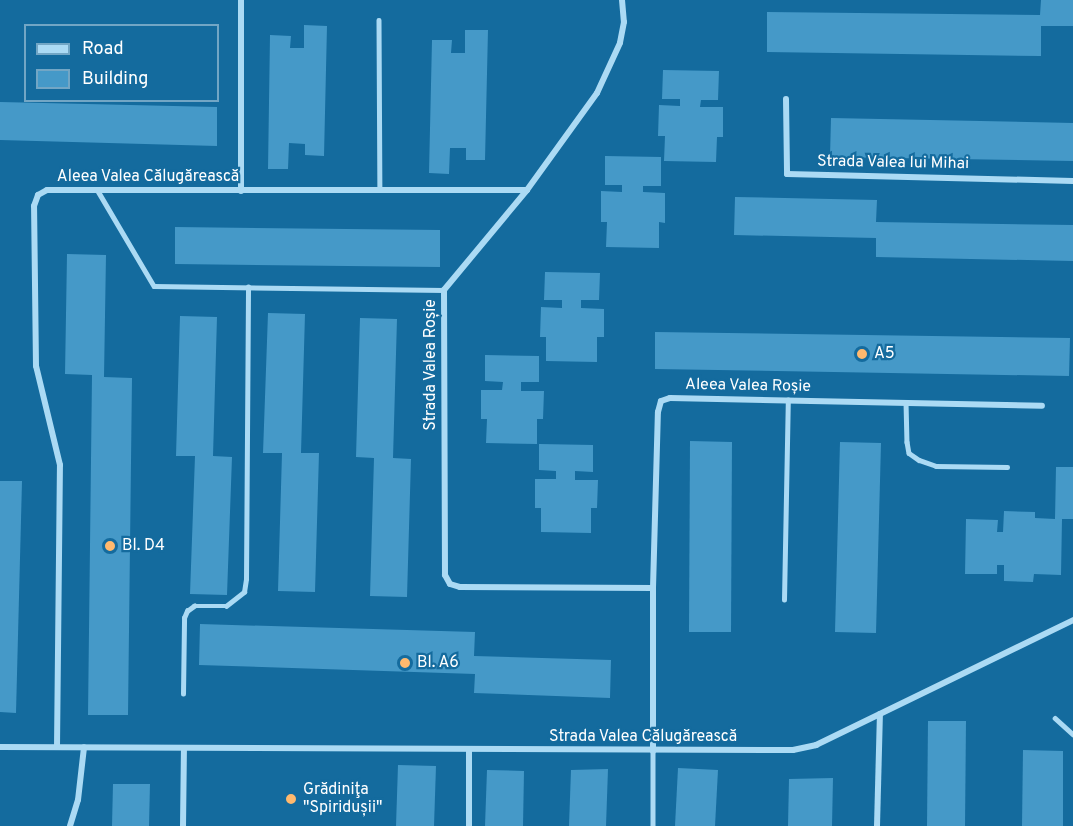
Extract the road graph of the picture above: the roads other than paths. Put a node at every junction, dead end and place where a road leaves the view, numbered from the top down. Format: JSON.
{"nodes":[{"id":1,"x":241,"y":0,"type":"edge"},
{"id":2,"x":622,"y":0,"type":"edge"},
{"id":3,"x":380,"y":20,"type":"dead end"},
{"id":4,"x":786,"y":99,"type":"dead end"},
{"id":5,"x":1073,"y":181,"type":"edge"},
{"id":6,"x":241,"y":190,"type":"junction"},
{"id":7,"x":380,"y":190,"type":"junction"},
{"id":8,"x":527,"y":190,"type":"junction"},
{"id":9,"x":98,"y":191,"type":"junction"},
{"id":10,"x":248,"y":287,"type":"junction"},
{"id":11,"x":444,"y":290,"type":"junction"},
{"id":12,"x":788,"y":400,"type":"junction"},
{"id":13,"x":906,"y":402,"type":"junction"},
{"id":14,"x":1042,"y":406,"type":"dead end"},
{"id":15,"x":1007,"y":467,"type":"dead end"},
{"id":16,"x":653,"y":588,"type":"junction"},
{"id":17,"x":784,"y":600,"type":"dead end"},
{"id":18,"x":1073,"y":620,"type":"edge"},
{"id":19,"x":183,"y":694,"type":"dead end"},
{"id":20,"x":880,"y":714,"type":"junction"},
{"id":21,"x":1055,"y":718,"type":"dead end"},
{"id":22,"x":1073,"y":734,"type":"edge"},
{"id":23,"x":0,"y":747,"type":"edge"},
{"id":24,"x":57,"y":747,"type":"junction"},
{"id":25,"x":84,"y":747,"type":"junction"},
{"id":26,"x":184,"y":748,"type":"junction"},
{"id":27,"x":469,"y":750,"type":"junction"},
{"id":28,"x":653,"y":751,"type":"junction"},
{"id":29,"x":70,"y":826,"type":"edge"},
{"id":30,"x":183,"y":826,"type":"edge"},
{"id":31,"x":469,"y":826,"type":"edge"},
{"id":32,"x":653,"y":826,"type":"edge"},
{"id":33,"x":877,"y":826,"type":"edge"}],
"edges":[{"from":1,"to":6,"type":"street"},
{"from":2,"to":8,"type":"street","name":"Strada Valea Roșie"},
{"from":3,"to":7,"type":"lane"},
{"from":4,"to":5,"type":"street","name":"Strada Valea lui Mihai"},
{"from":6,"to":7,"type":"street","name":"Aleea Valea Călugărească"},
{"from":6,"to":9,"type":"street","name":"Aleea Valea Călugărească"},
{"from":7,"to":8,"type":"street","name":"Aleea Valea Călugărească"},
{"from":8,"to":11,"type":"street","name":"Strada Valea Roșie"},
{"from":9,"to":10,"type":"lane"},
{"from":9,"to":24,"type":"street","name":"Aleea Valea Călugărească"},
{"from":10,"to":11,"type":"lane"},
{"from":10,"to":19,"type":"lane"},
{"from":11,"to":16,"type":"street","name":"Strada Valea Roșie"},
{"from":12,"to":13,"type":"street","name":"Aleea Valea Roșie"},
{"from":12,"to":16,"type":"street","name":"Aleea Valea Roșie"},
{"from":12,"to":17,"type":"lane"},
{"from":13,"to":14,"type":"street","name":"Aleea Valea Roșie"},
{"from":13,"to":15,"type":"lane"},
{"from":16,"to":28,"type":"street","name":"Aleea Valea Roșie"},
{"from":18,"to":20,"type":"street","name":"Strada Valea Călugărească"},
{"from":20,"to":28,"type":"street","name":"Strada Valea Călugărească"},
{"from":20,"to":33,"type":"street"},
{"from":21,"to":22,"type":"lane"},
{"from":23,"to":24,"type":"street","name":"Strada Valea Călugărească"},
{"from":24,"to":25,"type":"street","name":"Strada Valea Călugărească"},
{"from":25,"to":26,"type":"street","name":"Strada Valea Călugărească"},
{"from":25,"to":29,"type":"street"},
{"from":26,"to":27,"type":"street","name":"Strada Valea Călugărească"},
{"from":26,"to":30,"type":"street"},
{"from":27,"to":28,"type":"street","name":"Strada Valea Călugărească"},
{"from":27,"to":31,"type":"street"},
{"from":28,"to":32,"type":"lane"}]}
